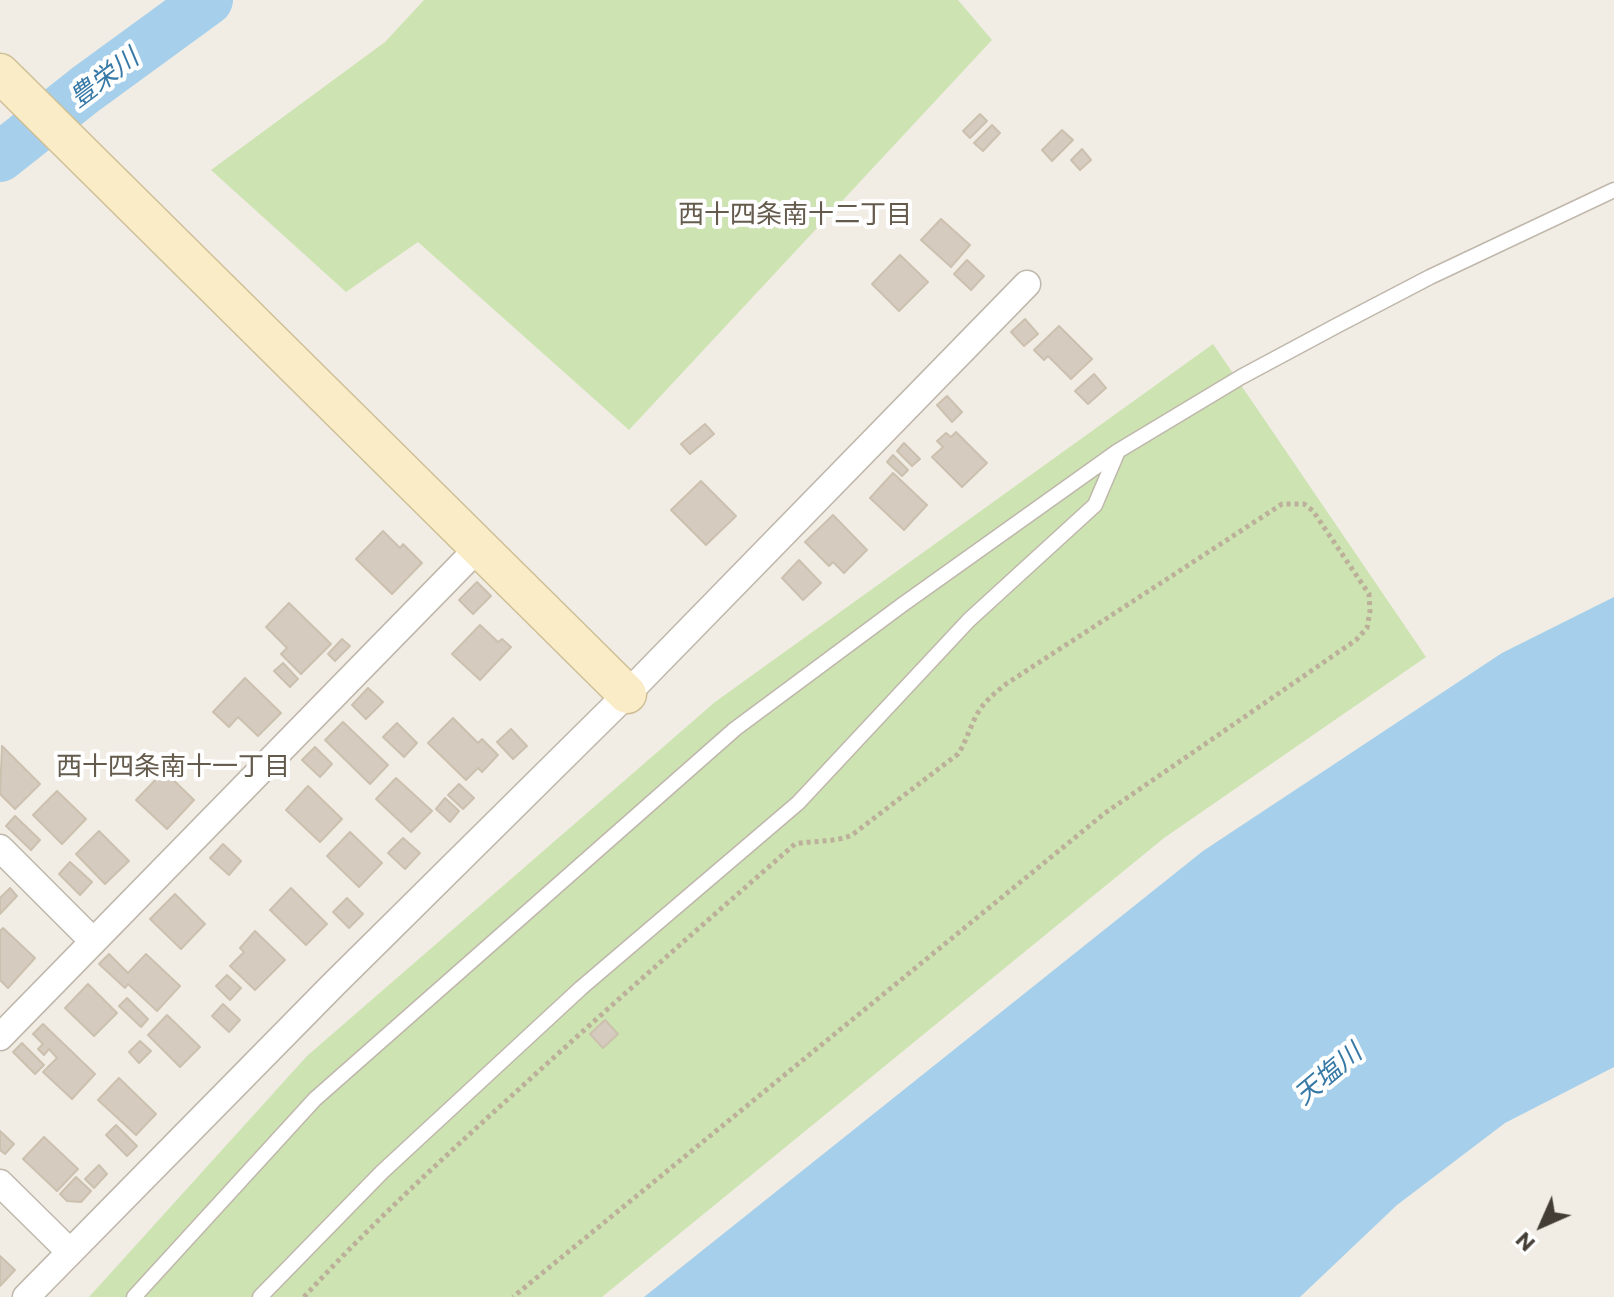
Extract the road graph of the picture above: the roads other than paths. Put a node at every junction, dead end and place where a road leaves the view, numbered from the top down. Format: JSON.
{"nodes":[{"id":1,"x":7,"y":80,"type":"edge"},
{"id":2,"x":1614,"y":190,"type":"edge"},
{"id":3,"x":1027,"y":284,"type":"dead end"},
{"id":4,"x":1118,"y":451,"type":"junction"},
{"id":5,"x":480,"y":546,"type":"junction"},
{"id":6,"x":627,"y":694,"type":"junction"},
{"id":7,"x":0,"y":848,"type":"edge"},
{"id":8,"x":93,"y":941,"type":"junction"},
{"id":9,"x":0,"y":1037,"type":"edge"},
{"id":10,"x":0,"y":1183,"type":"edge"},
{"id":11,"x":70,"y":1252,"type":"junction"},
{"id":12,"x":26,"y":1297,"type":"edge"},
{"id":13,"x":134,"y":1297,"type":"edge"},
{"id":14,"x":260,"y":1297,"type":"edge"}],
"edges":[{"from":1,"to":5,"type":"street"},
{"from":2,"to":4,"type":"lane"},
{"from":3,"to":6,"type":"street"},
{"from":4,"to":13,"type":"lane"},
{"from":4,"to":14,"type":"lane"},
{"from":5,"to":6,"type":"street"},
{"from":5,"to":8,"type":"street"},
{"from":6,"to":11,"type":"street"},
{"from":7,"to":8,"type":"street"},
{"from":8,"to":9,"type":"street"},
{"from":10,"to":11,"type":"street"},
{"from":11,"to":12,"type":"street"}]}
